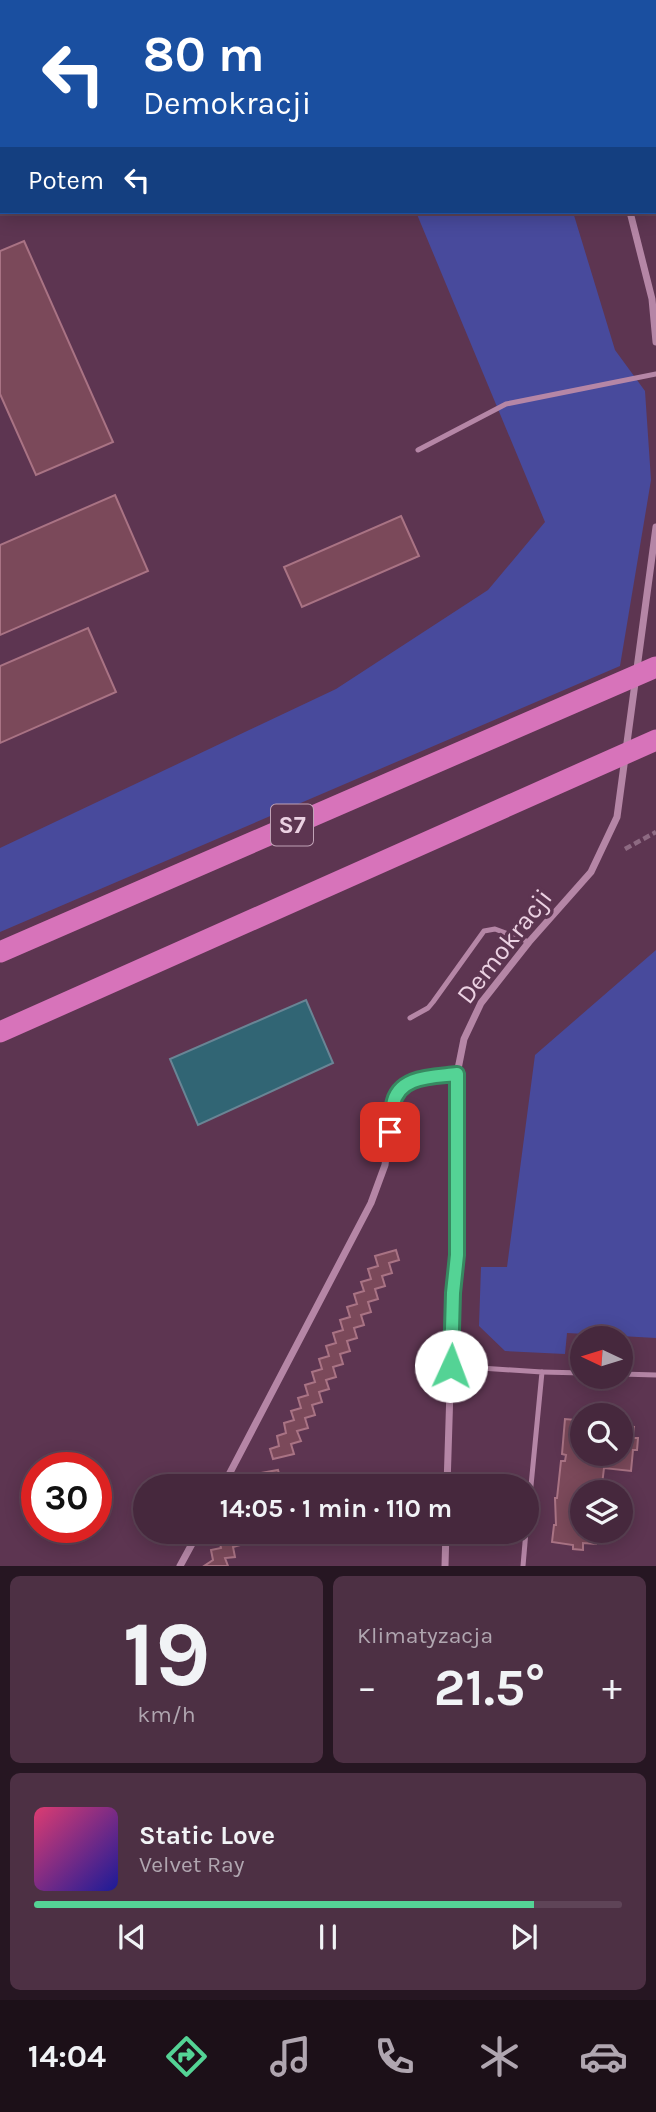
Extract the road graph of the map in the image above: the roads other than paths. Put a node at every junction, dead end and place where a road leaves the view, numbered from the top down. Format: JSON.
{"nodes":[{"id":1,"x":631,"y":214,"type":"edge"},
{"id":2,"x":656,"y":342,"type":"edge"},
{"id":3,"x":656,"y":374,"type":"edge"},
{"id":4,"x":418,"y":450,"type":"dead end"},
{"id":5,"x":656,"y":527,"type":"edge"},
{"id":6,"x":656,"y":667,"type":"edge"},
{"id":7,"x":656,"y":740,"type":"edge"},
{"id":8,"x":529,"y":942,"type":"junction"},
{"id":9,"x":1,"y":951,"type":"edge"},
{"id":10,"x":410,"y":1018,"type":"dead end"},
{"id":11,"x":0,"y":1032,"type":"edge"},
{"id":12,"x":457,"y":1074,"type":"junction"},
{"id":13,"x":451,"y":1366,"type":"junction"},
{"id":14,"x":542,"y":1372,"type":"junction"},
{"id":15,"x":570,"y":1373,"type":"edge"},
{"id":16,"x":634,"y":1374,"type":"edge"},
{"id":17,"x":656,"y":1374,"type":"edge"},
{"id":18,"x":229,"y":1474,"type":"edge"},
{"id":19,"x":447,"y":1474,"type":"edge"},
{"id":20,"x":532,"y":1474,"type":"edge"},
{"id":21,"x":192,"y":1544,"type":"edge"},
{"id":22,"x":446,"y":1544,"type":"edge"},
{"id":23,"x":525,"y":1544,"type":"edge"},
{"id":24,"x":180,"y":1566,"type":"edge"},
{"id":25,"x":445,"y":1566,"type":"edge"},
{"id":26,"x":523,"y":1566,"type":"edge"}],
"edges":[{"from":1,"to":2,"type":"street"},
{"from":3,"to":4,"type":"lane"},
{"from":5,"to":8,"type":"street","name":"Demokracji"},
{"from":6,"to":9,"type":"highway","number":"S7"},
{"from":7,"to":11,"type":"highway"},
{"from":8,"to":10,"type":"lane"},
{"from":8,"to":12,"type":"street","name":"Demokracji"},
{"from":12,"to":13,"type":"street","name":"Demokracji"},
{"from":12,"to":18,"type":"street"},
{"from":13,"to":14,"type":"lane"},
{"from":13,"to":19,"type":"street","name":"Demokracji"},
{"from":14,"to":15,"type":"lane"},
{"from":14,"to":20,"type":"lane"},
{"from":16,"to":17,"type":"lane"},
{"from":21,"to":24,"type":"street"},
{"from":22,"to":25,"type":"street"},
{"from":23,"to":26,"type":"lane"}]}
